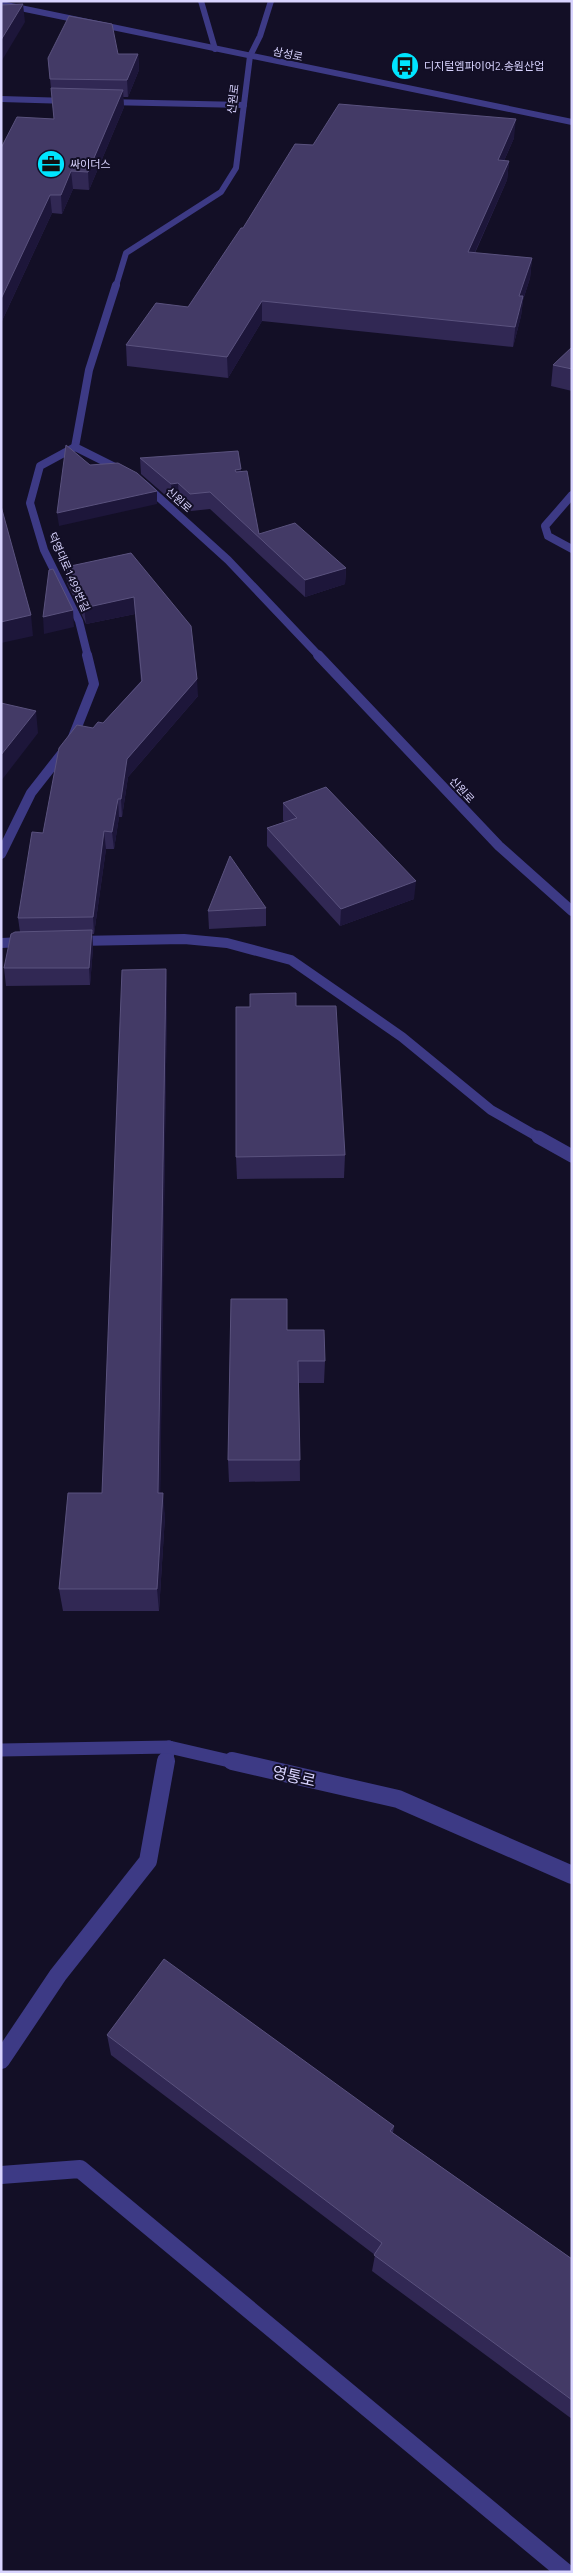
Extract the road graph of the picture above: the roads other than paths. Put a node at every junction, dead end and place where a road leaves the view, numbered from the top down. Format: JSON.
{"nodes":[{"id":1,"x":201,"y":1,"type":"edge"},
{"id":2,"x":271,"y":1,"type":"edge"},
{"id":3,"x":1,"y":4,"type":"edge"},
{"id":4,"x":216,"y":49,"type":"junction"},
{"id":5,"x":250,"y":56,"type":"junction"},
{"id":6,"x":1,"y":99,"type":"edge"},
{"id":7,"x":80,"y":101,"type":"edge"},
{"id":8,"x":99,"y":102,"type":"edge"},
{"id":9,"x":244,"y":105,"type":"junction"},
{"id":10,"x":572,"y":122,"type":"edge"},
{"id":11,"x":75,"y":447,"type":"junction"},
{"id":12,"x":572,"y":495,"type":"edge"},
{"id":13,"x":572,"y":549,"type":"edge"},
{"id":14,"x":1,"y":854,"type":"edge"},
{"id":15,"x":572,"y":911,"type":"edge"},
{"id":16,"x":40,"y":942,"type":"edge"},
{"id":17,"x":68,"y":942,"type":"edge"},
{"id":18,"x":1,"y":943,"type":"edge"},
{"id":19,"x":572,"y":1156,"type":"edge"},
{"id":20,"x":169,"y":1747,"type":"junction"},
{"id":21,"x":1,"y":1750,"type":"edge"},
{"id":22,"x":572,"y":1875,"type":"edge"},
{"id":23,"x":1,"y":2060,"type":"edge"},
{"id":24,"x":1,"y":2176,"type":"edge"},
{"id":25,"x":565,"y":2572,"type":"edge"}],
"edges":[{"from":1,"to":4,"type":"street"},
{"from":2,"to":5,"type":"street","name":"신원로"},
{"from":3,"to":4,"type":"street","name":"삼성로"},
{"from":4,"to":5,"type":"street","name":"삼성로"},
{"from":5,"to":9,"type":"street","name":"신원로"},
{"from":5,"to":10,"type":"street","name":"삼성로"},
{"from":6,"to":7,"type":"street"},
{"from":8,"to":9,"type":"street"},
{"from":9,"to":11,"type":"street","name":"신원로"},
{"from":11,"to":14,"type":"street","name":"덕영대로1499번길"},
{"from":11,"to":15,"type":"street","name":"신원로"},
{"from":12,"to":13,"type":"street"},
{"from":16,"to":18,"type":"street"},
{"from":17,"to":19,"type":"street"},
{"from":20,"to":21,"type":"street","name":"영통로"},
{"from":20,"to":22,"type":"street","name":"영통로"},
{"from":20,"to":23,"type":"street"},
{"from":24,"to":25,"type":"street"}]}
